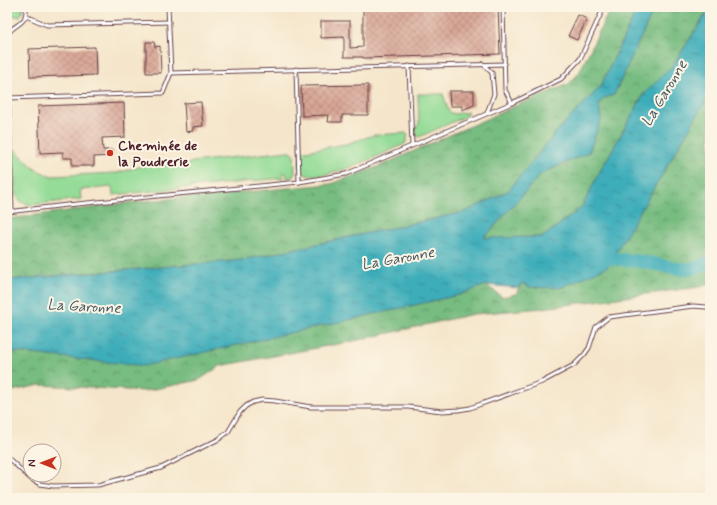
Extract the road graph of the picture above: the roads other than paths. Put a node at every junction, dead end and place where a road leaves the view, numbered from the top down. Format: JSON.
{"nodes":[{"id":1,"x":26,"y":7,"type":"edge"},
{"id":2,"x":168,"y":7,"type":"edge"},
{"id":3,"x":503,"y":7,"type":"edge"},
{"id":4,"x":604,"y":7,"type":"edge"},
{"id":5,"x":26,"y":16,"type":"junction"},
{"id":6,"x":169,"y":22,"type":"junction"},
{"id":7,"x":7,"y":36,"type":"edge"},
{"id":8,"x":7,"y":54,"type":"edge"},
{"id":9,"x":483,"y":64,"type":"junction"},
{"id":10,"x":505,"y":64,"type":"junction"},
{"id":11,"x":409,"y":66,"type":"junction"},
{"id":12,"x":296,"y":70,"type":"junction"},
{"id":13,"x":171,"y":73,"type":"junction"},
{"id":14,"x":8,"y":98,"type":"edge"},
{"id":15,"x":512,"y":103,"type":"junction"},
{"id":16,"x":487,"y":113,"type":"junction"},
{"id":17,"x":412,"y":145,"type":"junction"},
{"id":18,"x":299,"y":182,"type":"junction"},
{"id":19,"x":7,"y":212,"type":"edge"},
{"id":20,"x":12,"y":212,"type":"junction"},
{"id":21,"x":710,"y":309,"type":"edge"},
{"id":22,"x":7,"y":457,"type":"edge"}],
"edges":[{"from":1,"to":5,"type":"lane"},
{"from":2,"to":6,"type":"lane"},
{"from":3,"to":10,"type":"lane"},
{"from":4,"to":15,"type":"lane"},
{"from":5,"to":6,"type":"lane"},
{"from":5,"to":7,"type":"lane"},
{"from":6,"to":13,"type":"lane"},
{"from":8,"to":14,"type":"lane"},
{"from":9,"to":10,"type":"lane"},
{"from":9,"to":11,"type":"lane"},
{"from":9,"to":16,"type":"lane"},
{"from":10,"to":15,"type":"lane"},
{"from":11,"to":12,"type":"lane"},
{"from":11,"to":17,"type":"lane"},
{"from":12,"to":13,"type":"lane"},
{"from":12,"to":18,"type":"lane"},
{"from":13,"to":14,"type":"lane"},
{"from":14,"to":20,"type":"lane"},
{"from":15,"to":16,"type":"lane"},
{"from":16,"to":17,"type":"lane"},
{"from":17,"to":18,"type":"lane"},
{"from":18,"to":20,"type":"lane"},
{"from":19,"to":20,"type":"lane"},
{"from":21,"to":22,"type":"lane"}]}
